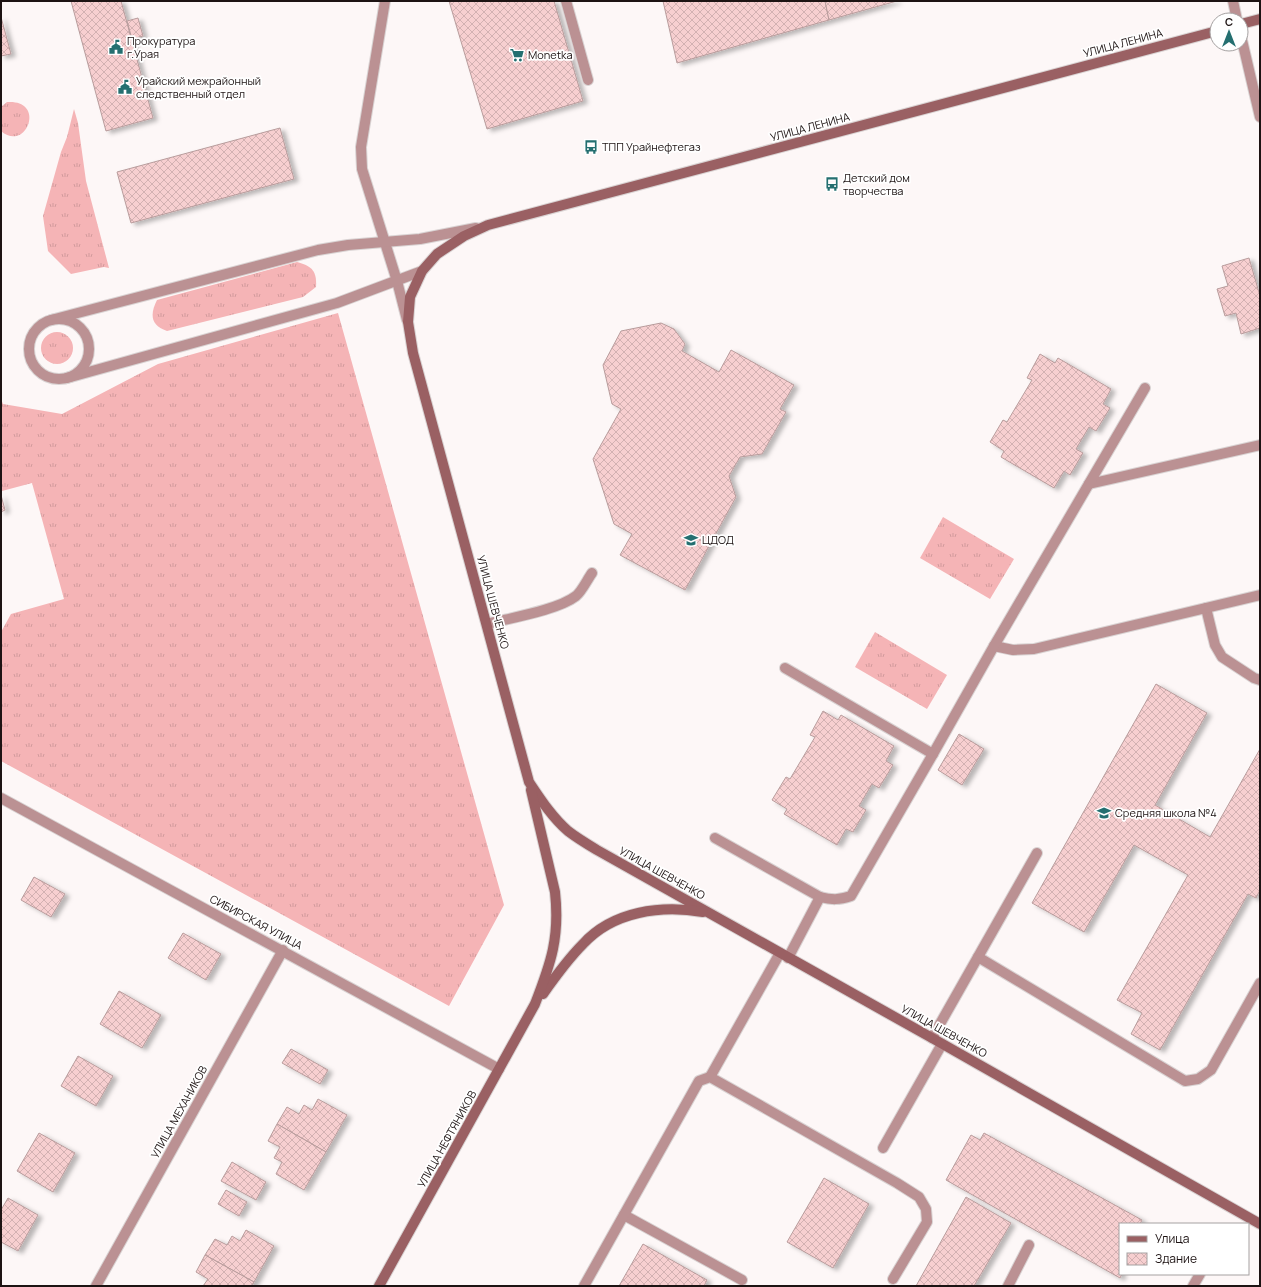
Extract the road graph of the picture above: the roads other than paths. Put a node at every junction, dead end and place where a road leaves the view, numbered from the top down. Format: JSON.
{"nodes":[{"id":1,"x":385,"y":1,"type":"edge"},
{"id":2,"x":566,"y":1,"type":"edge"},
{"id":3,"x":1233,"y":1,"type":"edge"},
{"id":4,"x":1235,"y":12,"type":"edge"},
{"id":5,"x":1260,"y":19,"type":"edge"},
{"id":6,"x":1249,"y":22,"type":"edge"},
{"id":7,"x":1209,"y":33,"type":"edge"},
{"id":8,"x":1245,"y":52,"type":"edge"},
{"id":9,"x":588,"y":80,"type":"dead end"},
{"id":10,"x":1260,"y":117,"type":"edge"},
{"id":11,"x":488,"y":225,"type":"junction"},
{"id":12,"x":384,"y":242,"type":"junction"},
{"id":13,"x":422,"y":271,"type":"junction"},
{"id":14,"x":397,"y":281,"type":"junction"},
{"id":15,"x":51,"y":320,"type":"junction"},
{"id":16,"x":408,"y":322,"type":"junction"},
{"id":17,"x":67,"y":378,"type":"junction"},
{"id":18,"x":1145,"y":388,"type":"dead end"},
{"id":19,"x":1260,"y":445,"type":"edge"},
{"id":20,"x":1089,"y":484,"type":"junction"},
{"id":21,"x":592,"y":573,"type":"dead end"},
{"id":22,"x":1260,"y":595,"type":"edge"},
{"id":23,"x":1206,"y":608,"type":"junction"},
{"id":24,"x":487,"y":624,"type":"junction"},
{"id":25,"x":994,"y":646,"type":"junction"},
{"id":26,"x":785,"y":668,"type":"dead end"},
{"id":27,"x":1260,"y":680,"type":"edge"},
{"id":28,"x":933,"y":754,"type":"junction"},
{"id":29,"x":529,"y":782,"type":"junction"},
{"id":30,"x":1,"y":798,"type":"edge"},
{"id":31,"x":715,"y":838,"type":"dead end"},
{"id":32,"x":1037,"y":853,"type":"dead end"},
{"id":33,"x":820,"y":897,"type":"junction"},
{"id":34,"x":709,"y":913,"type":"junction"},
{"id":35,"x":283,"y":950,"type":"junction"},
{"id":36,"x":784,"y":955,"type":"junction"},
{"id":37,"x":978,"y":957,"type":"junction"},
{"id":38,"x":1260,"y":983,"type":"edge"},
{"id":39,"x":536,"y":1004,"type":"junction"},
{"id":40,"x":932,"y":1038,"type":"junction"},
{"id":41,"x":942,"y":1044,"type":"junction"},
{"id":42,"x":499,"y":1068,"type":"junction"},
{"id":43,"x":710,"y":1077,"type":"junction"},
{"id":44,"x":883,"y":1148,"type":"dead end"},
{"id":45,"x":624,"y":1215,"type":"junction"},
{"id":46,"x":1260,"y":1224,"type":"edge"},
{"id":47,"x":1029,"y":1245,"type":"dead end"},
{"id":48,"x":1199,"y":1275,"type":"edge"},
{"id":49,"x":893,"y":1279,"type":"dead end"},
{"id":50,"x":742,"y":1280,"type":"dead end"},
{"id":51,"x":96,"y":1286,"type":"edge"},
{"id":52,"x":379,"y":1286,"type":"edge"},
{"id":53,"x":584,"y":1286,"type":"edge"},
{"id":54,"x":1008,"y":1286,"type":"edge"},
{"id":55,"x":1193,"y":1286,"type":"edge"}],
"edges":[{"from":1,"to":12,"type":"street"},
{"from":2,"to":9,"type":"street"},
{"from":3,"to":4,"type":"street"},
{"from":5,"to":6,"type":"main road"},
{"from":7,"to":11,"type":"main road","name":"УЛИЦА ЛЕНИНА"},
{"from":8,"to":10,"type":"street"},
{"from":11,"to":12,"type":"street"},
{"from":11,"to":13,"type":"main road","name":"УЛИЦА ЛЕНИНА"},
{"from":12,"to":14,"type":"street"},
{"from":12,"to":15,"type":"street"},
{"from":13,"to":14,"type":"street"},
{"from":13,"to":16,"type":"main road","name":"УЛИЦА ШЕВЧЕНКО"},
{"from":14,"to":16,"type":"street"},
{"from":14,"to":17,"type":"street"},
{"from":15,"to":17,"type":"street"},
{"from":15,"to":17,"type":"street"},
{"from":16,"to":24,"type":"main road","name":"УЛИЦА ШЕВЧЕНКО"},
{"from":18,"to":20,"type":"street"},
{"from":19,"to":20,"type":"street"},
{"from":20,"to":25,"type":"street"},
{"from":21,"to":24,"type":"street"},
{"from":22,"to":23,"type":"street"},
{"from":23,"to":25,"type":"street"},
{"from":23,"to":27,"type":"street"},
{"from":24,"to":29,"type":"main road","name":"УЛИЦА ШЕВЧЕНКО"},
{"from":25,"to":28,"type":"street"},
{"from":26,"to":28,"type":"street"},
{"from":28,"to":33,"type":"street"},
{"from":29,"to":34,"type":"main road","name":"УЛИЦА ШЕВЧЕНКО"},
{"from":29,"to":39,"type":"main road","name":"УЛИЦА НЕФТЯНИКОВ"},
{"from":30,"to":35,"type":"street","name":"СИБИРСКАЯ УЛИЦА"},
{"from":31,"to":33,"type":"street"},
{"from":32,"to":37,"type":"street"},
{"from":33,"to":36,"type":"street"},
{"from":34,"to":36,"type":"main road","name":"УЛИЦА ШЕВЧЕНКО"},
{"from":34,"to":39,"type":"main road","name":"УЛИЦА НЕФТЯНИКОВ"},
{"from":35,"to":42,"type":"street","name":"СИБИРСКАЯ УЛИЦА"},
{"from":35,"to":51,"type":"street","name":"УЛИЦА МЕХАНИКОВ"},
{"from":36,"to":40,"type":"main road","name":"УЛИЦА ШЕВЧЕНКО"},
{"from":36,"to":43,"type":"street"},
{"from":37,"to":38,"type":"street"},
{"from":37,"to":40,"type":"street"},
{"from":39,"to":42,"type":"main road","name":"УЛИЦА НЕФТЯНИКОВ"},
{"from":40,"to":41,"type":"main road","name":"УЛИЦА ШЕВЧЕНКО"},
{"from":41,"to":44,"type":"street"},
{"from":41,"to":46,"type":"main road","name":"УЛИЦА ШЕВЧЕНКО"},
{"from":42,"to":52,"type":"main road","name":"УЛИЦА НЕФТЯНИКОВ"},
{"from":43,"to":45,"type":"street"},
{"from":43,"to":49,"type":"street"},
{"from":45,"to":50,"type":"street"},
{"from":45,"to":53,"type":"street"},
{"from":47,"to":54,"type":"street"},
{"from":48,"to":55,"type":"street"}]}
